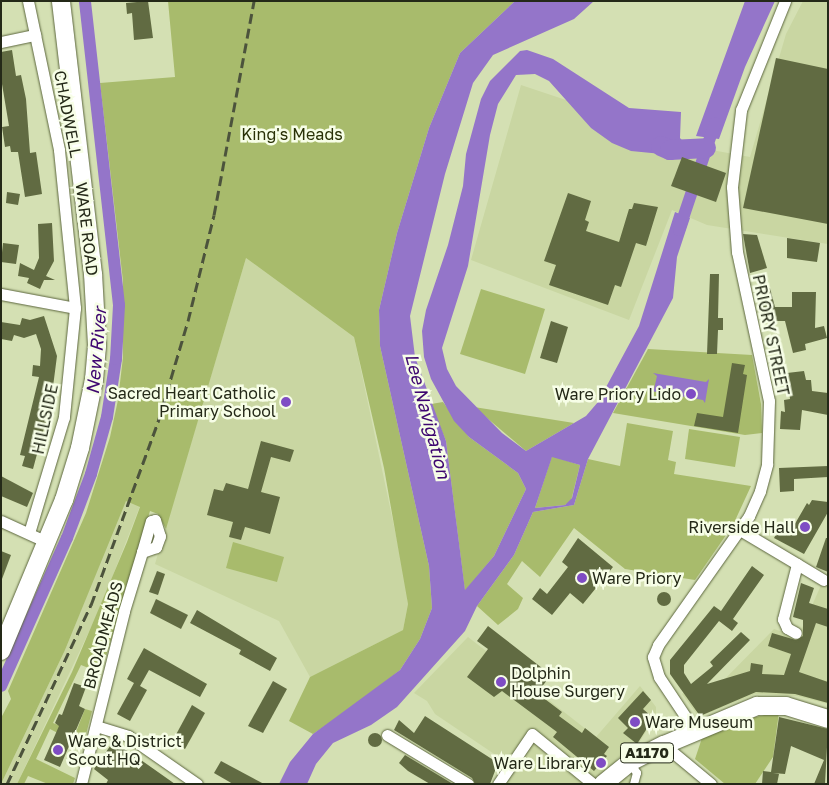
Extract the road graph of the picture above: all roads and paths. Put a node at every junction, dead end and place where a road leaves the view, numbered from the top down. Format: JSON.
{"nodes":[{"id":1,"x":28,"y":1,"type":"edge"},
{"id":2,"x":61,"y":1,"type":"edge"},
{"id":3,"x":785,"y":1,"type":"edge"},
{"id":4,"x":35,"y":34,"type":"junction"},
{"id":5,"x":1,"y":42,"type":"edge"},
{"id":6,"x":73,"y":264,"type":"joint"},
{"id":7,"x":1,"y":294,"type":"edge"},
{"id":8,"x":75,"y":308,"type":"junction"},
{"id":9,"x":1,"y":521,"type":"edge"},
{"id":10,"x":740,"y":530,"type":"junction"},
{"id":11,"x":29,"y":533,"type":"junction"},
{"id":12,"x":47,"y":542,"type":"junction"},
{"id":13,"x":142,"y":552,"type":"dead end"},
{"id":14,"x":797,"y":564,"type":"junction"},
{"id":15,"x":824,"y":580,"type":"dead end"},
{"id":16,"x":796,"y":633,"type":"dead end"},
{"id":17,"x":1,"y":651,"type":"edge"},
{"id":18,"x":828,"y":719,"type":"edge"},
{"id":19,"x":96,"y":726,"type":"junction"},
{"id":20,"x":695,"y":730,"type":"junction"},
{"id":21,"x":387,"y":735,"type":"dead end"},
{"id":22,"x":664,"y":745,"type":"junction"},
{"id":23,"x":630,"y":762,"type":"junction"},
{"id":24,"x":81,"y":784,"type":"edge"},
{"id":25,"x":197,"y":784,"type":"edge"},
{"id":26,"x":468,"y":784,"type":"edge"},
{"id":27,"x":498,"y":784,"type":"edge"},
{"id":28,"x":593,"y":784,"type":"edge"},
{"id":29,"x":603,"y":784,"type":"edge"},
{"id":30,"x":634,"y":784,"type":"edge"},
{"id":31,"x":711,"y":784,"type":"edge"}],
"edges":[{"from":1,"to":4,"type":"street","name":"CHADWELL"},
{"from":2,"to":12,"type":"main road","name":"WARE ROAD"},
{"from":3,"to":10,"type":"street","name":"PRIORY STREET"},
{"from":4,"to":5,"type":"street"},
{"from":4,"to":6,"type":"street","name":"CHADWELL"},
{"from":6,"to":8,"type":"street","name":"HILLSIDE"},
{"from":7,"to":8,"type":"street"},
{"from":8,"to":11,"type":"street","name":"HILLSIDE"},
{"from":9,"to":11,"type":"street"},
{"from":10,"to":14,"type":"street"},
{"from":10,"to":20,"type":"street","name":"PRIORY STREET"},
{"from":11,"to":12,"type":"street"},
{"from":12,"to":17,"type":"main road","name":"WARE ROAD"},
{"from":13,"to":19,"type":"street","name":"BROADMEADS"},
{"from":14,"to":15,"type":"street"},
{"from":14,"to":16,"type":"street"},
{"from":18,"to":20,"type":"main road","number":"A1170"},
{"from":19,"to":24,"type":"street","name":"BROADMEADS"},
{"from":19,"to":25,"type":"street"},
{"from":20,"to":22,"type":"main road","number":"A1170"},
{"from":21,"to":26,"type":"street"},
{"from":22,"to":23,"type":"main road","number":"A1170"},
{"from":22,"to":31,"type":"street"},
{"from":23,"to":29,"type":"main road","number":"A1170"},
{"from":23,"to":30,"type":"street"},
{"from":27,"to":28,"type":"street"}]}
